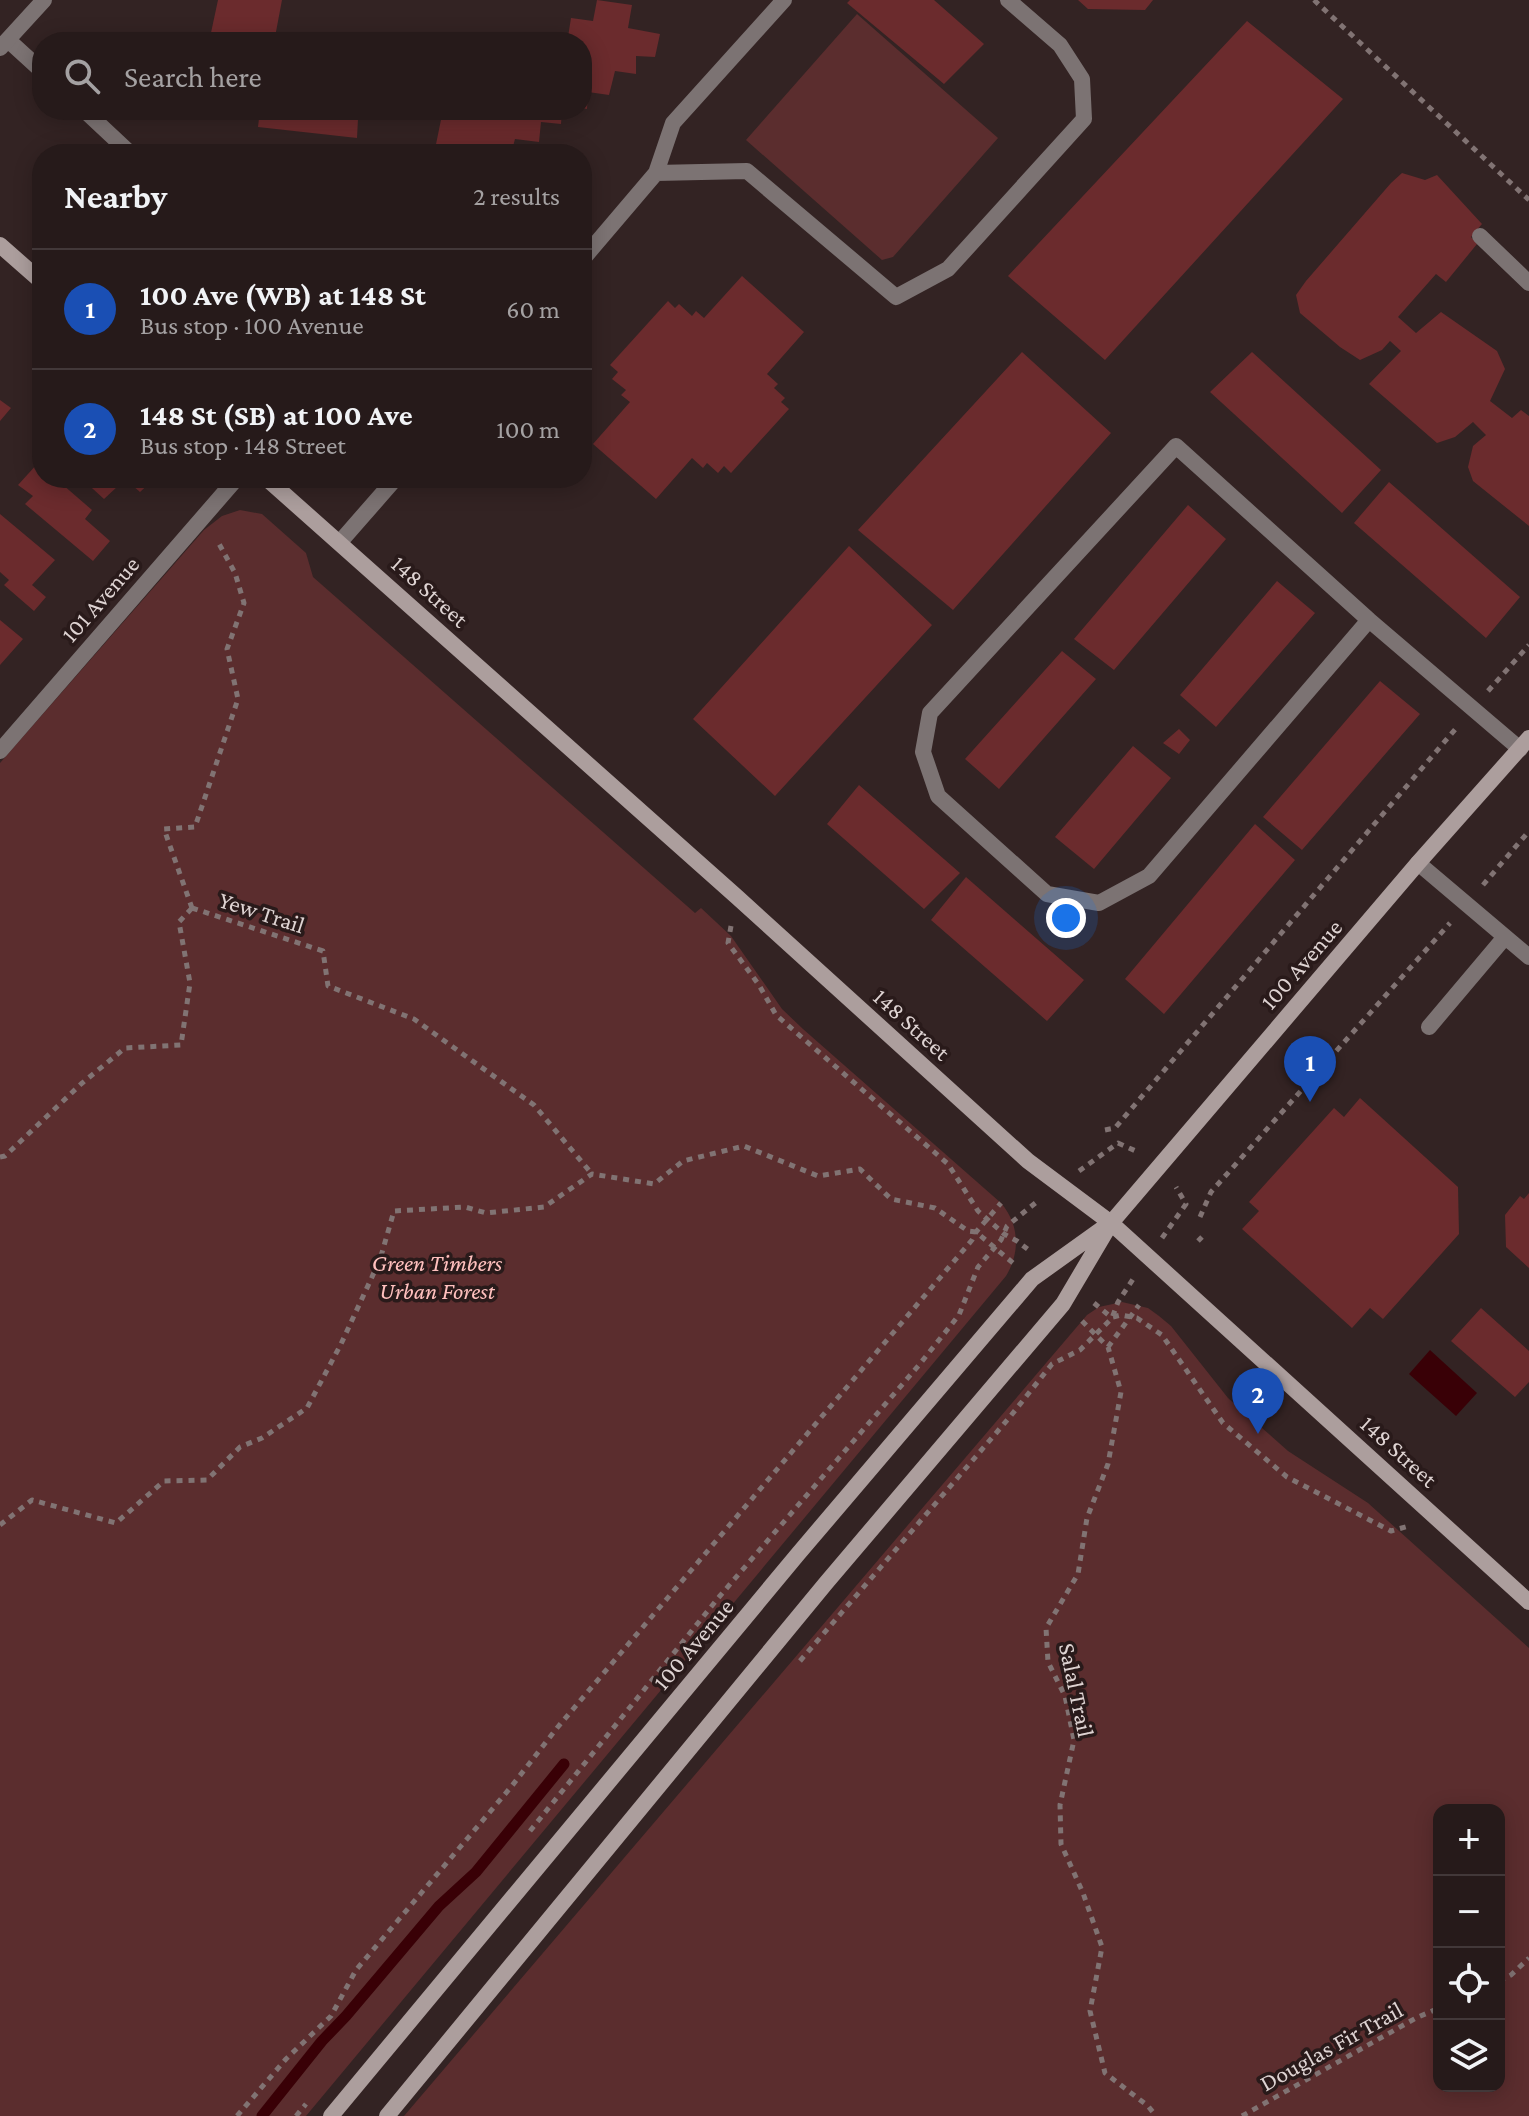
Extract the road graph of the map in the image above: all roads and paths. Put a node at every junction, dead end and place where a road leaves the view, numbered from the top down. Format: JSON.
{"nodes":[{"id":1,"x":44,"y":0,"type":"edge"},
{"id":2,"x":784,"y":0,"type":"edge"},
{"id":3,"x":1008,"y":0,"type":"edge"},
{"id":4,"x":1314,"y":0,"type":"edge"},
{"id":5,"x":4,"y":44,"type":"edge"},
{"id":6,"x":32,"y":64,"type":"edge"},
{"id":7,"x":95,"y":120,"type":"edge"},
{"id":8,"x":120,"y":144,"type":"edge"},
{"id":9,"x":656,"y":173,"type":"junction"},
{"id":10,"x":1529,"y":200,"type":"edge"},
{"id":11,"x":1480,"y":236,"type":"dead end"},
{"id":12,"x":0,"y":245,"type":"edge"},
{"id":13,"x":592,"y":248,"type":"edge"},
{"id":14,"x":32,"y":273,"type":"edge"},
{"id":15,"x":1529,"y":283,"type":"edge"},
{"id":16,"x":228,"y":488,"type":"edge"},
{"id":17,"x":278,"y":488,"type":"edge"},
{"id":18,"x":387,"y":488,"type":"edge"},
{"id":19,"x":203,"y":516,"type":"junction"},
{"id":20,"x":340,"y":542,"type":"junction"},
{"id":21,"x":1369,"y":620,"type":"junction"},
{"id":22,"x":1529,"y":645,"type":"edge"},
{"id":23,"x":1488,"y":692,"type":"dead end"},
{"id":24,"x":1450,"y":735,"type":"dead end"},
{"id":25,"x":1524,"y":743,"type":"edge"},
{"id":26,"x":0,"y":751,"type":"edge"},
{"id":27,"x":1529,"y":831,"type":"edge"},
{"id":28,"x":1418,"y":863,"type":"junction"},
{"id":29,"x":737,"y":897,"type":"junction"},
{"id":30,"x":1466,"y":904,"type":"junction"},
{"id":31,"x":192,"y":908,"type":"junction"},
{"id":32,"x":1505,"y":937,"type":"junction"},
{"id":33,"x":1529,"y":957,"type":"edge"},
{"id":34,"x":1429,"y":1027,"type":"dead end"},
{"id":35,"x":1105,"y":1130,"type":"dead end"},
{"id":36,"x":0,"y":1157,"type":"edge"},
{"id":37,"x":592,"y":1174,"type":"junction"},
{"id":38,"x":1001,"y":1203,"type":"dead end"},
{"id":39,"x":1200,"y":1217,"type":"dead end"},
{"id":40,"x":987,"y":1219,"type":"junction"},
{"id":41,"x":1011,"y":1221,"type":"dead end"},
{"id":42,"x":1111,"y":1223,"type":"junction"},
{"id":43,"x":976,"y":1232,"type":"junction"},
{"id":44,"x":1004,"y":1234,"type":"junction"},
{"id":45,"x":1017,"y":1241,"type":"dead end"},
{"id":46,"x":995,"y":1247,"type":"junction"},
{"id":47,"x":1014,"y":1263,"type":"dead end"},
{"id":48,"x":1118,"y":1302,"type":"dead end"},
{"id":49,"x":1139,"y":1305,"type":"dead end"},
{"id":50,"x":1099,"y":1307,"type":"dead end"},
{"id":51,"x":1132,"y":1316,"type":"junction"},
{"id":52,"x":1112,"y":1318,"type":"junction"},
{"id":53,"x":1082,"y":1321,"type":"dead end"},
{"id":54,"x":1095,"y":1334,"type":"junction"},
{"id":55,"x":1108,"y":1347,"type":"junction"},
{"id":56,"x":1436,"y":1518,"type":"junction"},
{"id":57,"x":0,"y":1525,"type":"edge"},
{"id":58,"x":1529,"y":1602,"type":"edge"},
{"id":59,"x":794,"y":1667,"type":"dead end"},
{"id":60,"x":523,"y":1840,"type":"dead end"},
{"id":61,"x":1529,"y":1958,"type":"edge"},
{"id":62,"x":1505,"y":1978,"type":"edge"},
{"id":63,"x":1433,"y":2011,"type":"edge"},
{"id":64,"x":314,"y":2095,"type":"dead end"},
{"id":65,"x":237,"y":2116,"type":"edge"},
{"id":66,"x":296,"y":2116,"type":"edge"},
{"id":67,"x":331,"y":2116,"type":"edge"},
{"id":68,"x":387,"y":2116,"type":"edge"},
{"id":69,"x":1156,"y":2116,"type":"edge"},
{"id":70,"x":1242,"y":2116,"type":"edge"}],
"edges":[{"from":1,"to":5,"type":"street"},
{"from":2,"to":9,"type":"street"},
{"from":3,"to":9,"type":"street"},
{"from":4,"to":10,"type":"path"},
{"from":5,"to":6,"type":"street"},
{"from":7,"to":8,"type":"street"},
{"from":9,"to":13,"type":"street"},
{"from":11,"to":15,"type":"street"},
{"from":12,"to":14,"type":"main road"},
{"from":16,"to":19,"type":"street","name":"101 Avenue"},
{"from":17,"to":20,"type":"main road","name":"148 Street"},
{"from":18,"to":20,"type":"street"},
{"from":19,"to":26,"type":"street","name":"101 Avenue"},
{"from":19,"to":31,"type":"path"},
{"from":20,"to":29,"type":"main road","name":"148 Street"},
{"from":21,"to":21,"type":"street"},
{"from":21,"to":25,"type":"street"},
{"from":22,"to":23,"type":"path"},
{"from":24,"to":35,"type":"path"},
{"from":25,"to":28,"type":"main road","name":"100 Avenue"},
{"from":27,"to":30,"type":"path"},
{"from":28,"to":30,"type":"street"},
{"from":28,"to":42,"type":"main road","name":"100 Avenue"},
{"from":29,"to":40,"type":"path"},
{"from":29,"to":42,"type":"main road","name":"148 Street"},
{"from":30,"to":32,"type":"street"},
{"from":30,"to":39,"type":"path"},
{"from":31,"to":36,"type":"path","name":"Yew Trail"},
{"from":31,"to":37,"type":"path","name":"Yew Trail"},
{"from":32,"to":33,"type":"street"},
{"from":32,"to":34,"type":"street"},
{"from":37,"to":43,"type":"path"},
{"from":37,"to":57,"type":"path"},
{"from":38,"to":40,"type":"path"},
{"from":40,"to":43,"type":"path"},
{"from":40,"to":44,"type":"path"},
{"from":41,"to":44,"type":"path"},
{"from":42,"to":56,"type":"main road","name":"148 Street"},
{"from":42,"to":67,"type":"main road","name":"100 Avenue"},
{"from":42,"to":68,"type":"main road","name":"100 Avenue"},
{"from":43,"to":46,"type":"path"},
{"from":43,"to":65,"type":"path"},
{"from":44,"to":45,"type":"path"},
{"from":44,"to":46,"type":"path"},
{"from":46,"to":47,"type":"path"},
{"from":46,"to":60,"type":"path"},
{"from":48,"to":52,"type":"path"},
{"from":49,"to":51,"type":"path"},
{"from":50,"to":52,"type":"path"},
{"from":51,"to":52,"type":"path"},
{"from":51,"to":55,"type":"path"},
{"from":51,"to":56,"type":"path"},
{"from":52,"to":54,"type":"path"},
{"from":53,"to":54,"type":"path"},
{"from":54,"to":55,"type":"path"},
{"from":54,"to":59,"type":"path"},
{"from":55,"to":69,"type":"path","name":"Salal Trail"},
{"from":56,"to":58,"type":"main road","name":"148 Street"},
{"from":61,"to":62,"type":"path"},
{"from":63,"to":70,"type":"path","name":"Douglas Fir Trail"},
{"from":64,"to":66,"type":"path"}]}
